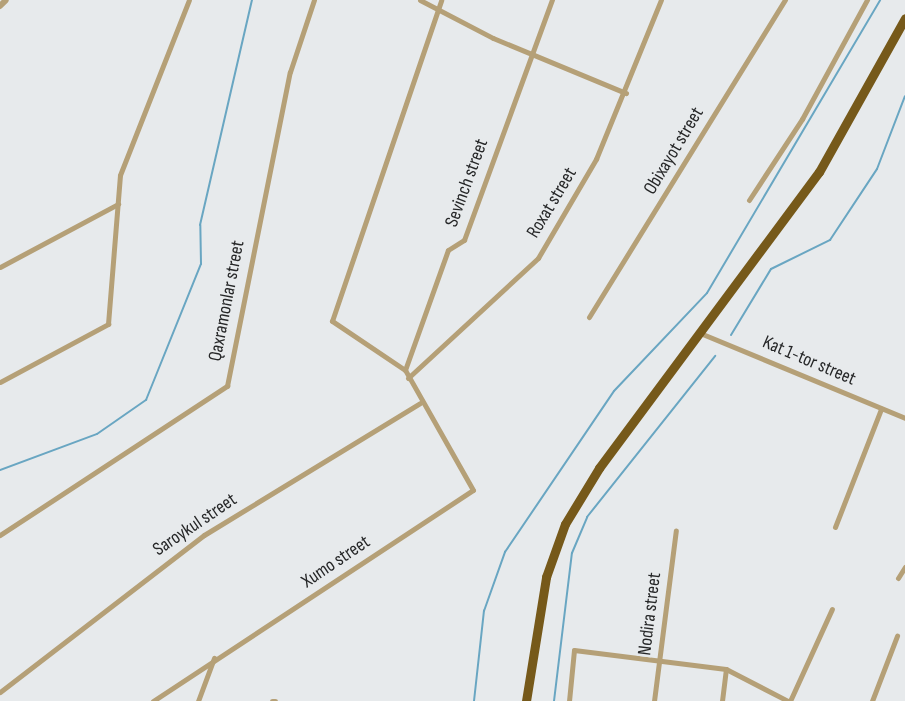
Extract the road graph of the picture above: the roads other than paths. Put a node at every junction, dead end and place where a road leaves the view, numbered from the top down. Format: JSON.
{"nodes":[{"id":1,"x":6,"y":0,"type":"edge"},
{"id":2,"x":190,"y":0,"type":"edge"},
{"id":3,"x":314,"y":0,"type":"edge"},
{"id":4,"x":420,"y":0,"type":"edge"},
{"id":5,"x":441,"y":0,"type":"edge"},
{"id":6,"x":552,"y":0,"type":"edge"},
{"id":7,"x":661,"y":0,"type":"edge"},
{"id":8,"x":785,"y":0,"type":"edge"},
{"id":9,"x":867,"y":0,"type":"edge"},
{"id":10,"x":0,"y":6,"type":"edge"},
{"id":11,"x":438,"y":10,"type":"junction"},
{"id":12,"x":905,"y":18,"type":"edge"},
{"id":13,"x":531,"y":55,"type":"junction"},
{"id":14,"x":626,"y":93,"type":"junction"},
{"id":15,"x":749,"y":200,"type":"dead end"},
{"id":16,"x":118,"y":204,"type":"junction"},
{"id":17,"x":0,"y":268,"type":"edge"},
{"id":18,"x":589,"y":317,"type":"dead end"},
{"id":19,"x":700,"y":333,"type":"junction"},
{"id":20,"x":405,"y":370,"type":"junction"},
{"id":21,"x":408,"y":378,"type":"junction"},
{"id":22,"x":0,"y":382,"type":"edge"},
{"id":23,"x":421,"y":403,"type":"junction"},
{"id":24,"x":881,"y":409,"type":"junction"},
{"id":25,"x":905,"y":418,"type":"edge"},
{"id":26,"x":835,"y":527,"type":"dead end"},
{"id":27,"x":676,"y":530,"type":"dead end"},
{"id":28,"x":0,"y":535,"type":"edge"},
{"id":29,"x":905,"y":567,"type":"edge"},
{"id":30,"x":898,"y":578,"type":"dead end"},
{"id":31,"x":832,"y":609,"type":"dead end"},
{"id":32,"x":897,"y":636,"type":"dead end"},
{"id":33,"x":215,"y":656,"type":"junction"},
{"id":34,"x":659,"y":660,"type":"junction"},
{"id":35,"x":726,"y":669,"type":"junction"},
{"id":36,"x":0,"y":692,"type":"edge"},
{"id":37,"x":872,"y":700,"type":"edge"},
{"id":38,"x":153,"y":701,"type":"edge"},
{"id":39,"x":198,"y":701,"type":"edge"},
{"id":40,"x":526,"y":701,"type":"edge"},
{"id":41,"x":569,"y":701,"type":"edge"},
{"id":42,"x":654,"y":701,"type":"edge"},
{"id":43,"x":722,"y":701,"type":"edge"},
{"id":44,"x":789,"y":701,"type":"edge"},
{"id":45,"x":880,"y":701,"type":"edge"}],
"edges":[{"from":1,"to":10,"type":"street"},
{"from":2,"to":16,"type":"street"},
{"from":3,"to":28,"type":"street","name":"Qaxramonlar street"},
{"from":4,"to":11,"type":"street"},
{"from":5,"to":11,"type":"street"},
{"from":6,"to":13,"type":"street","name":"Sevinch street"},
{"from":7,"to":14,"type":"street","name":"Roxat street"},
{"from":8,"to":18,"type":"street","name":"Obixayot street"},
{"from":9,"to":15,"type":"street"},
{"from":11,"to":13,"type":"street"},
{"from":11,"to":20,"type":"street"},
{"from":12,"to":19,"type":"highway"},
{"from":13,"to":14,"type":"street"},
{"from":13,"to":20,"type":"street","name":"Sevinch street"},
{"from":14,"to":21,"type":"street","name":"Roxat street"},
{"from":16,"to":17,"type":"street"},
{"from":16,"to":22,"type":"street"},
{"from":19,"to":24,"type":"street","name":"Kat 1-tor street"},
{"from":19,"to":40,"type":"highway"},
{"from":20,"to":21,"type":"street"},
{"from":21,"to":23,"type":"street"},
{"from":23,"to":33,"type":"street","name":"Xumo street"},
{"from":23,"to":36,"type":"street","name":"Saroykul street"},
{"from":24,"to":25,"type":"street","name":"Kat 1-tor street"},
{"from":24,"to":26,"type":"street"},
{"from":27,"to":34,"type":"street","name":"Nodira street"},
{"from":29,"to":30,"type":"street"},
{"from":31,"to":44,"type":"street"},
{"from":32,"to":37,"type":"street"},
{"from":33,"to":38,"type":"street","name":"Xumo street"},
{"from":33,"to":39,"type":"street"},
{"from":34,"to":35,"type":"street"},
{"from":34,"to":41,"type":"street"},
{"from":34,"to":42,"type":"street","name":"Nodira street"},
{"from":35,"to":43,"type":"street"},
{"from":35,"to":44,"type":"street"},
{"from":37,"to":45,"type":"street"}]}
